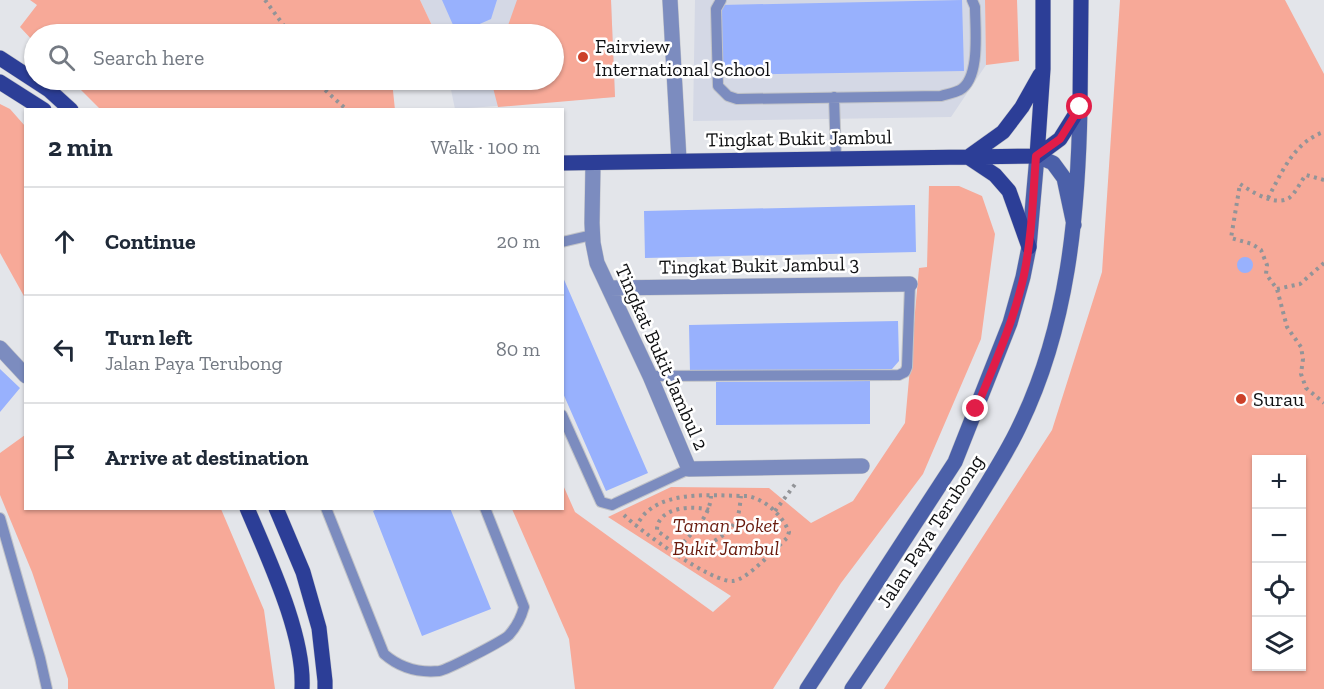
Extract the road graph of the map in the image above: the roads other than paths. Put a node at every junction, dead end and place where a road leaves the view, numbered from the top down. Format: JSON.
{"nodes":[{"id":1,"x":670,"y":0,"type":"edge"},
{"id":2,"x":721,"y":0,"type":"edge"},
{"id":3,"x":972,"y":0,"type":"edge"},
{"id":4,"x":1043,"y":0,"type":"edge"},
{"id":5,"x":1081,"y":0,"type":"edge"},
{"id":6,"x":0,"y":58,"type":"edge"},
{"id":7,"x":1043,"y":69,"type":"junction"},
{"id":8,"x":24,"y":74,"type":"edge"},
{"id":9,"x":0,"y":82,"type":"edge"},
{"id":10,"x":49,"y":90,"type":"edge"},
{"id":11,"x":834,"y":98,"type":"junction"},
{"id":12,"x":1080,"y":107,"type":"junction"},
{"id":13,"x":41,"y":108,"type":"edge"},
{"id":14,"x":69,"y":108,"type":"edge"},
{"id":15,"x":1036,"y":156,"type":"junction"},
{"id":16,"x":968,"y":157,"type":"junction"},
{"id":17,"x":836,"y":158,"type":"junction"},
{"id":18,"x":679,"y":160,"type":"junction"},
{"id":19,"x":564,"y":163,"type":"edge"},
{"id":20,"x":593,"y":163,"type":"junction"},
{"id":21,"x":1074,"y":225,"type":"junction"},
{"id":22,"x":592,"y":235,"type":"junction"},
{"id":23,"x":564,"y":242,"type":"edge"},
{"id":24,"x":1029,"y":247,"type":"junction"},
{"id":25,"x":910,"y":284,"type":"joint"},
{"id":26,"x":609,"y":288,"type":"junction"},
{"id":27,"x":0,"y":348,"type":"edge"},
{"id":28,"x":24,"y":374,"type":"edge"},
{"id":29,"x":650,"y":376,"type":"junction"},
{"id":30,"x":564,"y":419,"type":"edge"},
{"id":31,"x":862,"y":466,"type":"dead end"},
{"id":32,"x":689,"y":469,"type":"junction"},
{"id":33,"x":248,"y":510,"type":"edge"},
{"id":34,"x":277,"y":510,"type":"edge"},
{"id":35,"x":327,"y":510,"type":"edge"},
{"id":36,"x":486,"y":510,"type":"edge"},
{"id":37,"x":0,"y":518,"type":"edge"},
{"id":38,"x":47,"y":689,"type":"edge"},
{"id":39,"x":302,"y":689,"type":"edge"},
{"id":40,"x":325,"y":689,"type":"edge"},
{"id":41,"x":807,"y":689,"type":"edge"},
{"id":42,"x":852,"y":689,"type":"edge"}],
"edges":[{"from":1,"to":18,"type":"street"},
{"from":2,"to":11,"type":"lane"},
{"from":3,"to":11,"type":"lane"},
{"from":4,"to":7,"type":"main road","name":"Jalan Paya Terubong"},
{"from":5,"to":12,"type":"main road","name":"Jalan Paya Terubong"},
{"from":6,"to":8,"type":"main road"},
{"from":7,"to":15,"type":"main road","name":"Jalan Paya Terubong"},
{"from":7,"to":16,"type":"main road"},
{"from":9,"to":13,"type":"main road"},
{"from":10,"to":14,"type":"main road"},
{"from":11,"to":17,"type":"lane"},
{"from":12,"to":15,"type":"main road"},
{"from":12,"to":21,"type":"main road","name":"Jalan Paya Terubong"},
{"from":15,"to":16,"type":"main road","name":"Tingkat Bukit Jambul"},
{"from":15,"to":21,"type":"main road"},
{"from":15,"to":24,"type":"main road","name":"Jalan Paya Terubong"},
{"from":16,"to":17,"type":"main road","name":"Tingkat Bukit Jambul"},
{"from":16,"to":24,"type":"main road"},
{"from":17,"to":18,"type":"main road","name":"Tingkat Bukit Jambul"},
{"from":18,"to":20,"type":"main road","name":"Tingkat Bukit Jambul"},
{"from":19,"to":20,"type":"main road","name":"Tingkat Bukit Jambul"},
{"from":20,"to":22,"type":"street","name":"Tingkat Bukit Jambul 2"},
{"from":21,"to":42,"type":"main road","name":"Jalan Paya Terubong"},
{"from":22,"to":23,"type":"lane"},
{"from":22,"to":26,"type":"street","name":"Tingkat Bukit Jambul 2"},
{"from":24,"to":41,"type":"main road","name":"Jalan Paya Terubong"},
{"from":25,"to":26,"type":"street","name":"Tingkat Bukit Jambul 3"},
{"from":25,"to":29,"type":"lane"},
{"from":26,"to":29,"type":"street","name":"Tingkat Bukit Jambul 2"},
{"from":27,"to":28,"type":"street"},
{"from":29,"to":32,"type":"street","name":"Tingkat Bukit Jambul 2"},
{"from":30,"to":32,"type":"lane"},
{"from":31,"to":32,"type":"street","name":"Tingkat Bukit Jambul 2"},
{"from":33,"to":39,"type":"main road"},
{"from":34,"to":40,"type":"main road"},
{"from":35,"to":36,"type":"lane"},
{"from":37,"to":38,"type":"lane"}]}
